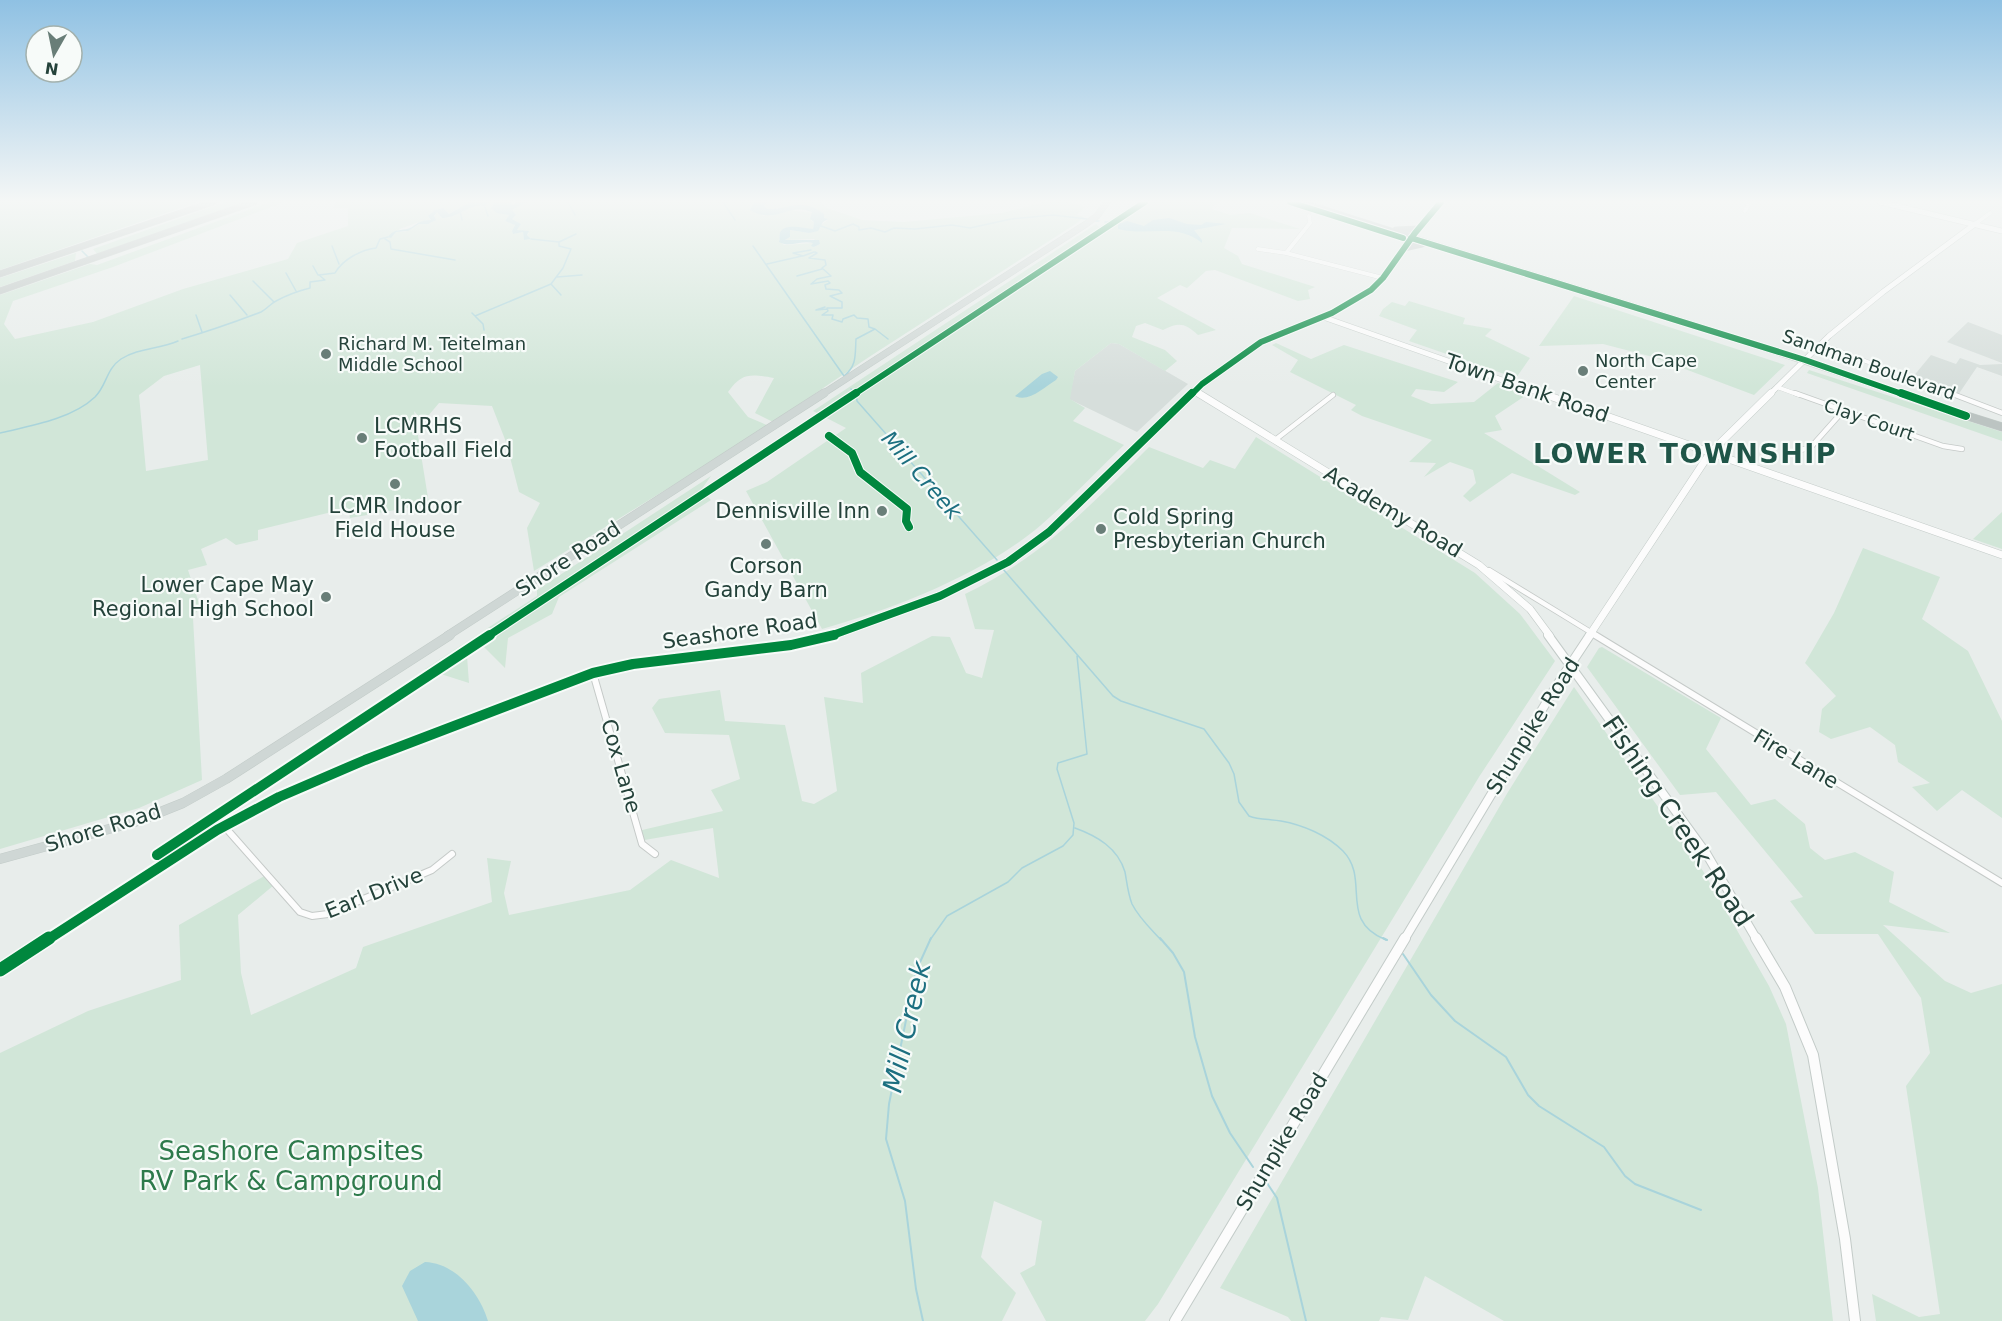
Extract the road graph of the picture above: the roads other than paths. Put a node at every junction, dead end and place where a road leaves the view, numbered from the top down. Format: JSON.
{"nodes":[{"id":1,"x":31,"y":264,"type":"edge"},
{"id":2,"x":78,"y":264,"type":"edge"},
{"id":3,"x":1026,"y":264,"type":"edge"},
{"id":4,"x":1327,"y":264,"type":"edge"},
{"id":5,"x":1393,"y":264,"type":"edge"},
{"id":6,"x":1495,"y":264,"type":"edge"},
{"id":7,"x":1496,"y":264,"type":"edge"},
{"id":8,"x":1922,"y":264,"type":"edge"},
{"id":9,"x":1526,"y":273,"type":"junction"},
{"id":10,"x":0,"y":274,"type":"edge"},
{"id":11,"x":1383,"y":278,"type":"junction"},
{"id":12,"x":0,"y":291,"type":"edge"},
{"id":13,"x":1323,"y":317,"type":"junction"},
{"id":14,"x":1821,"y":344,"type":"junction"},
{"id":15,"x":1804,"y":362,"type":"junction"},
{"id":16,"x":1777,"y":387,"type":"junction"},
{"id":17,"x":1194,"y":391,"type":"junction"},
{"id":18,"x":1333,"y":395,"type":"dead end"},
{"id":19,"x":1844,"y":411,"type":"junction"},
{"id":20,"x":2002,"y":413,"type":"edge"},
{"id":21,"x":2002,"y":427,"type":"edge"},
{"id":22,"x":1275,"y":440,"type":"junction"},
{"id":23,"x":1962,"y":449,"type":"dead end"},
{"id":24,"x":1801,"y":450,"type":"dead end"},
{"id":25,"x":1710,"y":453,"type":"junction"},
{"id":26,"x":2002,"y":555,"type":"edge"},
{"id":27,"x":1479,"y":565,"type":"junction"},
{"id":28,"x":1591,"y":633,"type":"junction"},
{"id":29,"x":1571,"y":664,"type":"junction"},
{"id":30,"x":593,"y":673,"type":"junction"},
{"id":31,"x":224,"y":826,"type":"junction"},
{"id":32,"x":452,"y":854,"type":"dead end"},
{"id":33,"x":655,"y":854,"type":"dead end"},
{"id":34,"x":0,"y":859,"type":"edge"},
{"id":35,"x":2002,"y":883,"type":"edge"},
{"id":36,"x":0,"y":970,"type":"edge"},
{"id":37,"x":1175,"y":1321,"type":"edge"},
{"id":38,"x":1855,"y":1321,"type":"edge"}],
"edges":[{"from":1,"to":10,"type":"highway"},
{"from":2,"to":12,"type":"highway"},
{"from":3,"to":34,"type":"main road","name":"Shore Road"},
{"from":4,"to":11,"type":"street"},
{"from":5,"to":11,"type":"street","name":"Seashore Road"},
{"from":6,"to":9,"type":"highway","name":"Sandman Boulevard"},
{"from":7,"to":9,"type":"highway","name":"Sandman Boulevard"},
{"from":8,"to":14,"type":"street","name":"Shunpike Road"},
{"from":9,"to":15,"type":"highway","name":"Sandman Boulevard"},
{"from":11,"to":13,"type":"street","name":"Seashore Road"},
{"from":13,"to":17,"type":"street","name":"Seashore Road"},
{"from":13,"to":25,"type":"street","name":"Town Bank Road"},
{"from":14,"to":15,"type":"street","name":"Shunpike Road"},
{"from":14,"to":20,"type":"street"},
{"from":15,"to":16,"type":"street","name":"Shunpike Road"},
{"from":15,"to":21,"type":"highway","name":"Sandman Boulevard"},
{"from":16,"to":19,"type":"street","name":"Clay Court"},
{"from":16,"to":25,"type":"street","name":"Shunpike Road"},
{"from":17,"to":22,"type":"street","name":"Academy Road"},
{"from":17,"to":30,"type":"street","name":"Seashore Road"},
{"from":18,"to":22,"type":"street"},
{"from":19,"to":23,"type":"street","name":"Clay Court"},
{"from":19,"to":24,"type":"street"},
{"from":22,"to":27,"type":"street","name":"Academy Road"},
{"from":25,"to":26,"type":"street","name":"Town Bank Road"},
{"from":25,"to":28,"type":"street","name":"Shunpike Road"},
{"from":27,"to":28,"type":"street","name":"Academy Road"},
{"from":27,"to":29,"type":"street","name":"Fishing Creek Road"},
{"from":28,"to":29,"type":"street","name":"Shunpike Road"},
{"from":28,"to":35,"type":"street","name":"Fire Lane"},
{"from":29,"to":37,"type":"street","name":"Shunpike Road"},
{"from":29,"to":38,"type":"street","name":"Fishing Creek Road"},
{"from":30,"to":31,"type":"street","name":"Seashore Road"},
{"from":30,"to":33,"type":"street","name":"Cox Lane"},
{"from":31,"to":32,"type":"street","name":"Earl Drive"},
{"from":31,"to":36,"type":"street","name":"Seashore Road"}]}
